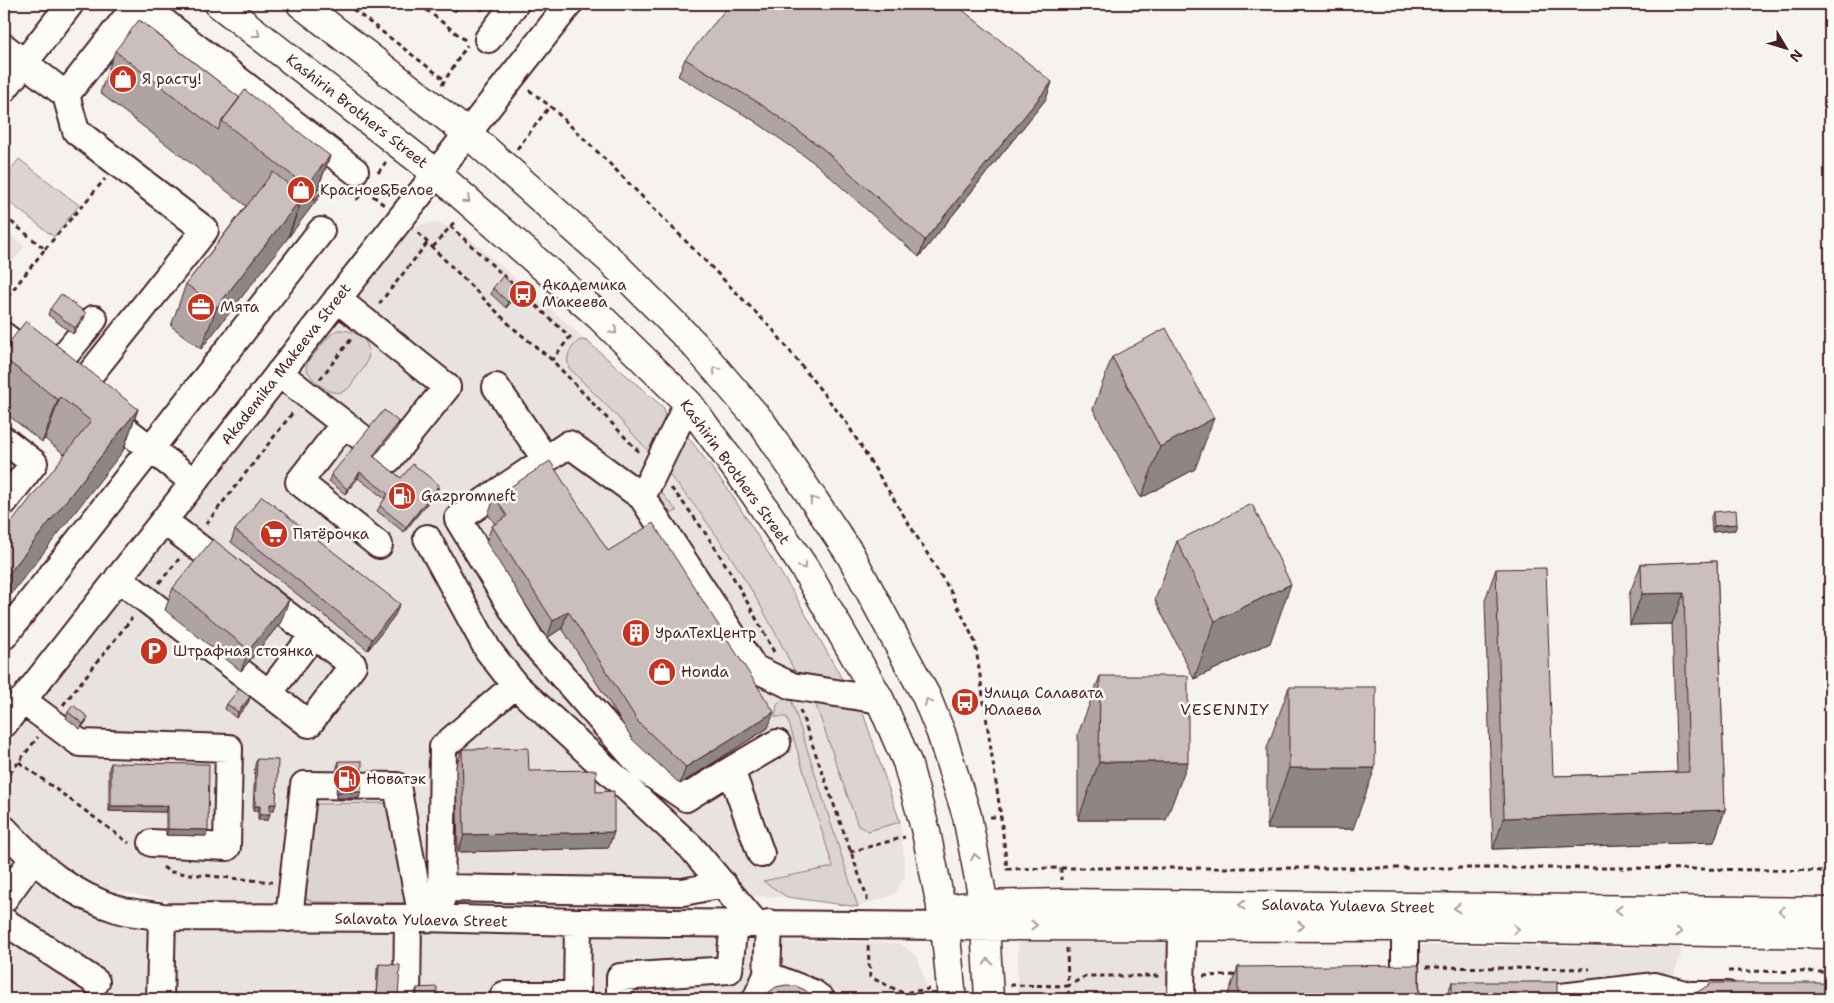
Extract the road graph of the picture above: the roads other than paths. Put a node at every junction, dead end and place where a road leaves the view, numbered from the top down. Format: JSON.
{"nodes":[{"id":1,"x":70,"y":4,"type":"edge"},
{"id":2,"x":137,"y":4,"type":"edge"},
{"id":3,"x":141,"y":4,"type":"edge"},
{"id":4,"x":218,"y":4,"type":"edge"},
{"id":5,"x":301,"y":4,"type":"edge"},
{"id":6,"x":515,"y":4,"type":"edge"},
{"id":7,"x":569,"y":4,"type":"edge"},
{"id":8,"x":478,"y":41,"type":"road end"},
{"id":9,"x":4,"y":47,"type":"edge"},
{"id":10,"x":24,"y":62,"type":"junction"},
{"id":11,"x":4,"y":89,"type":"edge"},
{"id":12,"x":66,"y":95,"type":"junction"},
{"id":13,"x":467,"y":133,"type":"junction"},
{"id":14,"x":355,"y":171,"type":"dead end"},
{"id":15,"x":436,"y":173,"type":"junction"},
{"id":16,"x":321,"y":231,"type":"dead end"},
{"id":17,"x":337,"y":299,"type":"junction"},
{"id":18,"x":94,"y":319,"type":"dead end"},
{"id":19,"x":5,"y":340,"type":"edge"},
{"id":20,"x":51,"y":372,"type":"junction"},
{"id":21,"x":279,"y":373,"type":"junction"},
{"id":22,"x":496,"y":386,"type":"dead end"},
{"id":23,"x":76,"y":392,"type":"junction"},
{"id":24,"x":688,"y":403,"type":"junction"},
{"id":25,"x":344,"y":424,"type":"junction"},
{"id":26,"x":4,"y":440,"type":"edge"},
{"id":27,"x":150,"y":449,"type":"junction"},
{"id":28,"x":546,"y":460,"type":"junction"},
{"id":29,"x":194,"y":482,"type":"junction"},
{"id":30,"x":642,"y":497,"type":"junction"},
{"id":31,"x":4,"y":502,"type":"edge"},
{"id":32,"x":164,"y":521,"type":"junction"},
{"id":33,"x":427,"y":538,"type":"dead end"},
{"id":34,"x":379,"y":545,"type":"dead end"},
{"id":35,"x":118,"y":578,"type":"junction"},
{"id":36,"x":313,"y":635,"type":"junction"},
{"id":37,"x":4,"y":636,"type":"edge"},
{"id":38,"x":515,"y":686,"type":"junction"},
{"id":39,"x":269,"y":693,"type":"junction"},
{"id":40,"x":22,"y":700,"type":"junction"},
{"id":41,"x":880,"y":700,"type":"junction"},
{"id":42,"x":4,"y":724,"type":"edge"},
{"id":43,"x":777,"y":743,"type":"dead end"},
{"id":44,"x":731,"y":770,"type":"junction"},
{"id":45,"x":4,"y":829,"type":"edge"},
{"id":46,"x":152,"y":843,"type":"dead end"},
{"id":47,"x":761,"y":854,"type":"dead end"},
{"id":48,"x":34,"y":859,"type":"junction"},
{"id":49,"x":722,"y":884,"type":"junction"},
{"id":50,"x":441,"y":888,"type":"junction"},
{"id":51,"x":4,"y":899,"type":"edge"},
{"id":52,"x":1830,"y":912,"type":"edge"},
{"id":53,"x":984,"y":915,"type":"junction"},
{"id":54,"x":162,"y":917,"type":"junction"},
{"id":55,"x":943,"y":917,"type":"junction"},
{"id":56,"x":289,"y":918,"type":"junction"},
{"id":57,"x":424,"y":919,"type":"junction"},
{"id":58,"x":4,"y":921,"type":"edge"},
{"id":59,"x":578,"y":922,"type":"junction"},
{"id":60,"x":753,"y":924,"type":"junction"},
{"id":61,"x":1182,"y":926,"type":"junction"},
{"id":62,"x":1404,"y":927,"type":"junction"},
{"id":63,"x":1830,"y":934,"type":"edge"},
{"id":64,"x":767,"y":975,"type":"junction"},
{"id":65,"x":96,"y":982,"type":"dead end"},
{"id":66,"x":1181,"y":987,"type":"edge"},
{"id":67,"x":504,"y":995,"type":"dead end"},
{"id":68,"x":1755,"y":995,"type":"edge"},
{"id":69,"x":577,"y":997,"type":"edge"},
{"id":70,"x":1561,"y":997,"type":"dead end"},
{"id":71,"x":1685,"y":997,"type":"edge"},
{"id":72,"x":160,"y":999,"type":"edge"},
{"id":73,"x":407,"y":999,"type":"edge"},
{"id":74,"x":620,"y":999,"type":"edge"},
{"id":75,"x":756,"y":999,"type":"edge"},
{"id":76,"x":821,"y":999,"type":"edge"},
{"id":77,"x":952,"y":999,"type":"edge"},
{"id":78,"x":989,"y":999,"type":"edge"},
{"id":79,"x":1405,"y":999,"type":"edge"}],
"edges":[{"from":1,"to":10,"type":"street"},
{"from":2,"to":12,"type":"street"},
{"from":3,"to":14,"type":"street"},
{"from":4,"to":15,"type":"main road","name":"Kashirin Brothers Street","one_way":true},
{"from":5,"to":13,"type":"main road"},
{"from":6,"to":8,"type":"street"},
{"from":7,"to":13,"type":"street","name":"Akademika Makeeva Street"},
{"from":9,"to":10,"type":"street"},
{"from":10,"to":11,"type":"street"},
{"from":10,"to":12,"type":"street"},
{"from":12,"to":23,"type":"street"},
{"from":13,"to":15,"type":"street","name":"Akademika Makeeva Street"},
{"from":53,"to":13,"type":"main road","one_way":true},
{"from":15,"to":17,"type":"street","name":"Akademika Makeeva Street"},
{"from":15,"to":24,"type":"main road","name":"Kashirin Brothers Street","one_way":true},
{"from":16,"to":27,"type":"street"},
{"from":17,"to":21,"type":"street","name":"Akademika Makeeva Street"},
{"from":17,"to":25,"type":"street"},
{"from":18,"to":20,"type":"street"},
{"from":19,"to":20,"type":"street"},
{"from":20,"to":23,"type":"street"},
{"from":21,"to":25,"type":"street"},
{"from":21,"to":29,"type":"street","name":"Akademika Makeeva Street"},
{"from":22,"to":28,"type":"street"},
{"from":23,"to":27,"type":"street"},
{"from":24,"to":30,"type":"street"},
{"from":24,"to":41,"type":"main road","name":"Kashirin Brothers Street","one_way":true},
{"from":25,"to":34,"type":"street"},
{"from":26,"to":31,"type":"street"},
{"from":27,"to":29,"type":"street"},
{"from":27,"to":37,"type":"street"},
{"from":28,"to":30,"type":"street"},
{"from":28,"to":44,"type":"street"},
{"from":29,"to":32,"type":"street","name":"Akademika Makeeva Street"},
{"from":30,"to":41,"type":"street"},
{"from":32,"to":35,"type":"street","name":"Akademika Makeeva Street"},
{"from":32,"to":36,"type":"street"},
{"from":33,"to":38,"type":"street"},
{"from":35,"to":39,"type":"street"},
{"from":35,"to":40,"type":"street","name":"Akademika Makeeva Street"},
{"from":36,"to":39,"type":"street"},
{"from":36,"to":39,"type":"street"},
{"from":38,"to":49,"type":"street"},
{"from":38,"to":50,"type":"street"},
{"from":40,"to":42,"type":"street","name":"Akademika Makeeva Street"},
{"from":40,"to":46,"type":"street"},
{"from":41,"to":55,"type":"main road","name":"Kashirin Brothers Street"},
{"from":43,"to":44,"type":"street"},
{"from":44,"to":47,"type":"street"},
{"from":45,"to":48,"type":"street","name":"Salavata Yulaeva Street"},
{"from":48,"to":51,"type":"street"},
{"from":48,"to":54,"type":"street","name":"Salavata Yulaeva Street"},
{"from":49,"to":50,"type":"street"},
{"from":49,"to":60,"type":"street"},
{"from":50,"to":57,"type":"street"},
{"from":52,"to":53,"type":"main road","name":"Salavata Yulaeva Street","one_way":true},
{"from":53,"to":55,"type":"main road","name":"Salavata Yulaeva Street"},
{"from":53,"to":61,"type":"main road","name":"Salavata Yulaeva Street","one_way":true},
{"from":78,"to":53,"type":"main road","one_way":true},
{"from":54,"to":56,"type":"street","name":"Salavata Yulaeva Street"},
{"from":54,"to":72,"type":"street"},
{"from":55,"to":60,"type":"street","name":"Salavata Yulaeva Street"},
{"from":55,"to":77,"type":"main road","name":"Kashirin Brothers Street"},
{"from":56,"to":57,"type":"street","name":"Salavata Yulaeva Street"},
{"from":56,"to":57,"type":"street"},
{"from":57,"to":59,"type":"street","name":"Salavata Yulaeva Street"},
{"from":57,"to":73,"type":"street"},
{"from":58,"to":65,"type":"street"},
{"from":59,"to":60,"type":"street","name":"Salavata Yulaeva Street"},
{"from":59,"to":69,"type":"street"},
{"from":60,"to":64,"type":"street"},
{"from":60,"to":74,"type":"street"},
{"from":61,"to":62,"type":"main road","name":"Salavata Yulaeva Street","one_way":true},
{"from":61,"to":66,"type":"street"},
{"from":62,"to":63,"type":"main road","name":"Salavata Yulaeva Street","one_way":true},
{"from":62,"to":79,"type":"street"},
{"from":64,"to":75,"type":"street"},
{"from":64,"to":76,"type":"street"},
{"from":67,"to":69,"type":"street"},
{"from":68,"to":71,"type":"street"},
{"from":70,"to":71,"type":"street"}]}
